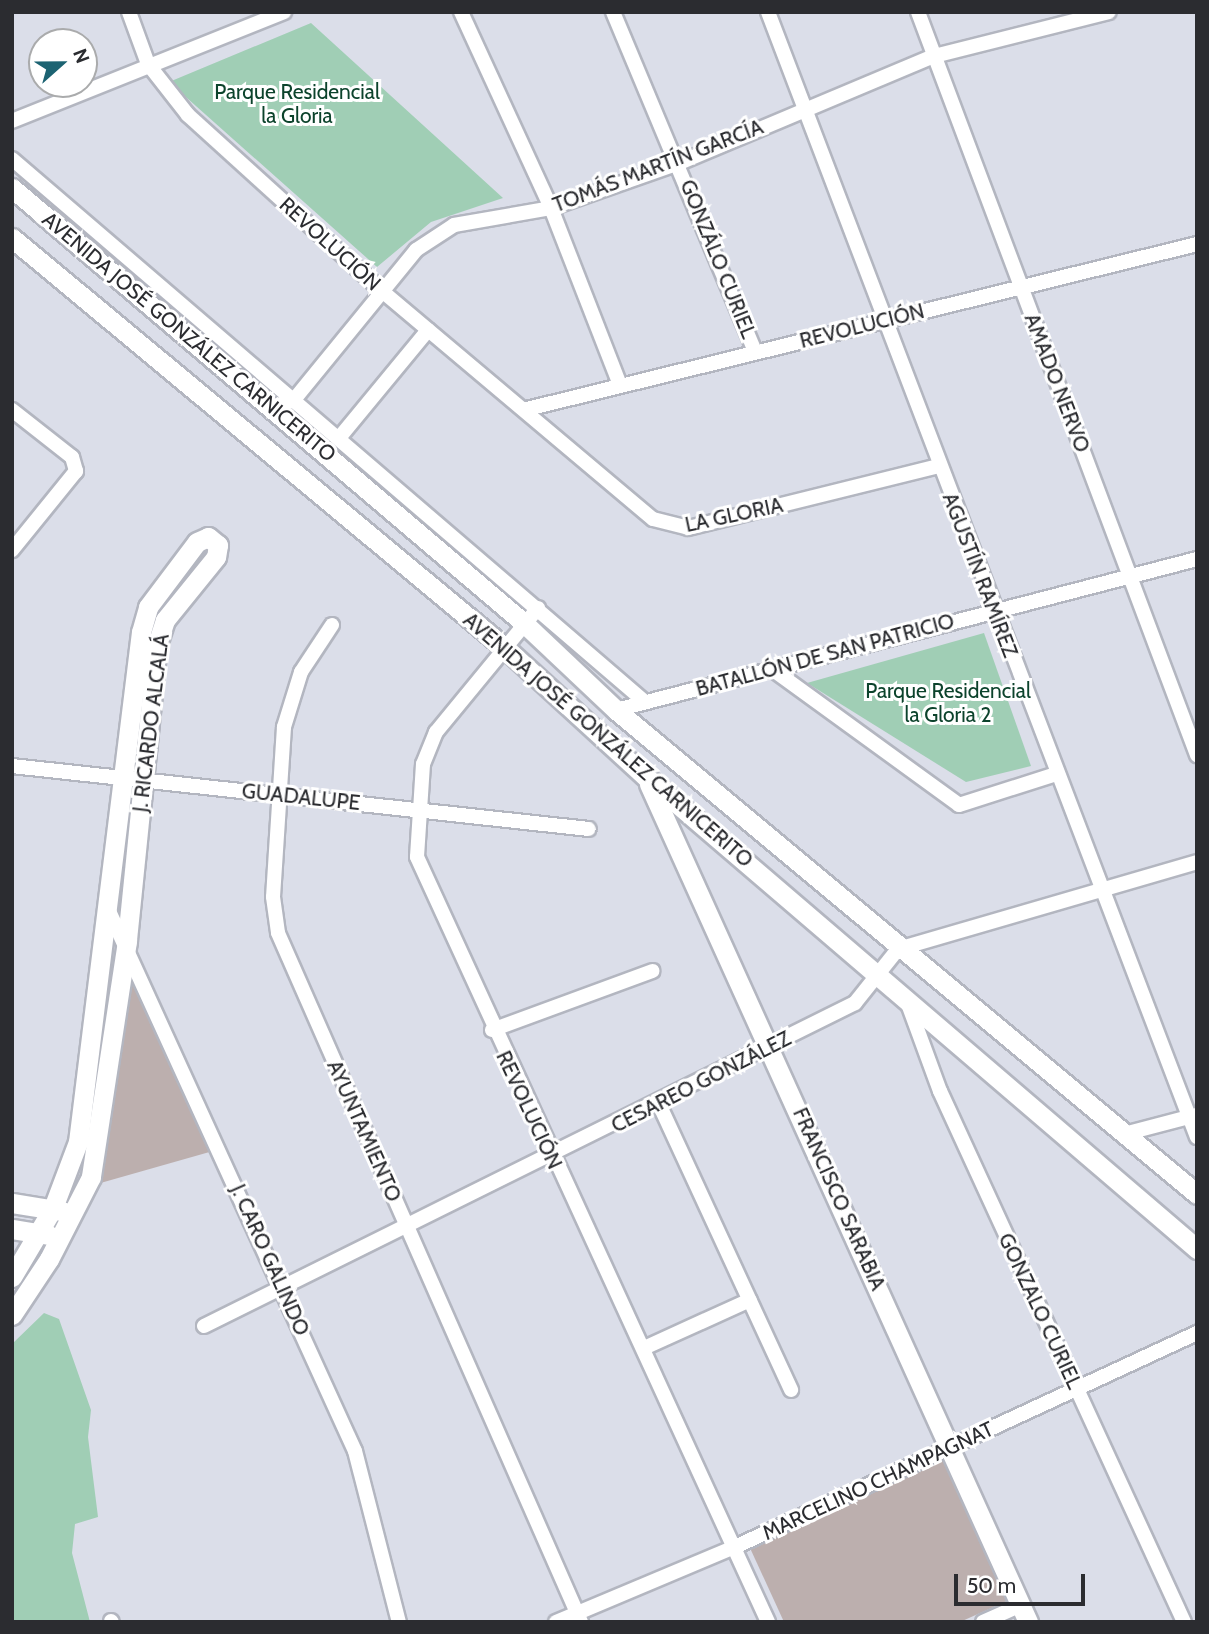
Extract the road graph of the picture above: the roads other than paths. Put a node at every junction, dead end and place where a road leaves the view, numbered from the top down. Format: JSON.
{"nodes":[{"id":1,"x":129,"y":12,"type":"edge"},
{"id":2,"x":284,"y":12,"type":"edge"},
{"id":3,"x":461,"y":12,"type":"edge"},
{"id":4,"x":612,"y":12,"type":"edge"},
{"id":5,"x":768,"y":12,"type":"edge"},
{"id":6,"x":918,"y":12,"type":"edge"},
{"id":7,"x":1110,"y":12,"type":"edge"},
{"id":8,"x":934,"y":56,"type":"junction"},
{"id":9,"x":148,"y":64,"type":"junction"},
{"id":10,"x":803,"y":109,"type":"junction"},
{"id":11,"x":12,"y":121,"type":"edge"},
{"id":12,"x":12,"y":159,"type":"edge"},
{"id":13,"x":679,"y":163,"type":"junction"},
{"id":14,"x":12,"y":188,"type":"edge"},
{"id":15,"x":551,"y":208,"type":"junction"},
{"id":16,"x":12,"y":237,"type":"edge"},
{"id":17,"x":1197,"y":244,"type":"edge"},
{"id":18,"x":1021,"y":287,"type":"junction"},
{"id":19,"x":382,"y":291,"type":"junction"},
{"id":20,"x":884,"y":320,"type":"junction"},
{"id":21,"x":428,"y":330,"type":"junction"},
{"id":22,"x":755,"y":352,"type":"junction"},
{"id":23,"x":620,"y":385,"type":"junction"},
{"id":24,"x":293,"y":401,"type":"junction"},
{"id":25,"x":270,"y":407,"type":"junction"},
{"id":26,"x":527,"y":409,"type":"junction"},
{"id":27,"x":12,"y":410,"type":"edge"},
{"id":28,"x":339,"y":438,"type":"junction"},
{"id":29,"x":938,"y":466,"type":"junction"},
{"id":30,"x":12,"y":550,"type":"edge"},
{"id":31,"x":1197,"y":559,"type":"edge"},
{"id":32,"x":1130,"y":577,"type":"junction"},
{"id":33,"x":538,"y":608,"type":"junction"},
{"id":34,"x":995,"y":611,"type":"junction"},
{"id":35,"x":525,"y":624,"type":"junction"},
{"id":36,"x":332,"y":625,"type":"dead end"},
{"id":37,"x":504,"y":648,"type":"junction"},
{"id":38,"x":772,"y":669,"type":"junction"},
{"id":39,"x":645,"y":702,"type":"junction"},
{"id":40,"x":616,"y":710,"type":"junction"},
{"id":41,"x":1197,"y":754,"type":"edge"},
{"id":42,"x":12,"y":766,"type":"edge"},
{"id":43,"x":1056,"y":774,"type":"junction"},
{"id":44,"x":646,"y":777,"type":"junction"},
{"id":45,"x":134,"y":778,"type":"junction"},
{"id":46,"x":278,"y":795,"type":"junction"},
{"id":47,"x":418,"y":808,"type":"junction"},
{"id":48,"x":589,"y":829,"type":"dead end"},
{"id":49,"x":1197,"y":862,"type":"edge"},
{"id":50,"x":1099,"y":888,"type":"junction"},
{"id":51,"x":109,"y":911,"type":"junction"},
{"id":52,"x":127,"y":942,"type":"junction"},
{"id":53,"x":898,"y":949,"type":"junction"},
{"id":54,"x":652,"y":971,"type":"dead end"},
{"id":55,"x":881,"y":974,"type":"junction"},
{"id":56,"x":906,"y":997,"type":"junction"},
{"id":57,"x":492,"y":1030,"type":"junction"},
{"id":58,"x":771,"y":1048,"type":"junction"},
{"id":59,"x":659,"y":1104,"type":"junction"},
{"id":60,"x":1193,"y":1116,"type":"edge"},
{"id":61,"x":1124,"y":1134,"type":"junction"},
{"id":62,"x":1197,"y":1136,"type":"edge"},
{"id":63,"x":550,"y":1156,"type":"junction"},
{"id":64,"x":1197,"y":1194,"type":"edge"},
{"id":65,"x":12,"y":1203,"type":"edge"},
{"id":66,"x":53,"y":1208,"type":"junction"},
{"id":67,"x":73,"y":1214,"type":"junction"},
{"id":68,"x":406,"y":1227,"type":"junction"},
{"id":69,"x":12,"y":1229,"type":"edge"},
{"id":70,"x":40,"y":1232,"type":"junction"},
{"id":71,"x":60,"y":1239,"type":"junction"},
{"id":72,"x":1197,"y":1249,"type":"edge"},
{"id":73,"x":12,"y":1277,"type":"edge"},
{"id":74,"x":282,"y":1286,"type":"junction"},
{"id":75,"x":750,"y":1300,"type":"junction"},
{"id":76,"x":12,"y":1315,"type":"edge"},
{"id":77,"x":204,"y":1326,"type":"dead end"},
{"id":78,"x":1197,"y":1333,"type":"edge"},
{"id":79,"x":644,"y":1348,"type":"junction"},
{"id":80,"x":791,"y":1390,"type":"dead end"},
{"id":81,"x":1076,"y":1390,"type":"junction"},
{"id":82,"x":950,"y":1447,"type":"junction"},
{"id":83,"x":737,"y":1546,"type":"junction"},
{"id":84,"x":1025,"y":1613,"type":"edge"},
{"id":85,"x":579,"y":1617,"type":"edge"},
{"id":86,"x":399,"y":1622,"type":"edge"},
{"id":87,"x":556,"y":1622,"type":"edge"},
{"id":88,"x":768,"y":1622,"type":"edge"},
{"id":89,"x":983,"y":1622,"type":"edge"},
{"id":90,"x":1184,"y":1622,"type":"edge"}],
"edges":[{"from":1,"to":9,"type":"street","name":"REVOLUCIÓN"},
{"from":2,"to":9,"type":"street"},
{"from":3,"to":15,"type":"street"},
{"from":4,"to":13,"type":"street","name":"GONZÁLO CURIEL"},
{"from":5,"to":10,"type":"street","name":"AGUSTÍN RAMÍREZ"},
{"from":6,"to":8,"type":"street","name":"AMADO NERVO"},
{"from":7,"to":8,"type":"street","name":"TOMÁS MARTÍN GARCÍA"},
{"from":8,"to":10,"type":"street","name":"TOMÁS MARTÍN GARCÍA"},
{"from":8,"to":18,"type":"street","name":"AMADO NERVO"},
{"from":9,"to":11,"type":"street"},
{"from":9,"to":19,"type":"street","name":"REVOLUCIÓN"},
{"from":10,"to":13,"type":"street","name":"TOMÁS MARTÍN GARCÍA"},
{"from":10,"to":20,"type":"street","name":"AGUSTÍN RAMÍREZ"},
{"from":12,"to":24,"type":"street"},
{"from":13,"to":15,"type":"street","name":"TOMÁS MARTÍN GARCÍA"},
{"from":13,"to":22,"type":"street","name":"GONZÁLO CURIEL"},
{"from":14,"to":25,"type":"street","name":"AVENIDA JOSÉ GONZÁLEZ CARNICERITO"},
{"from":15,"to":19,"type":"street","name":"TOMÁS MARTÍN GARCÍA"},
{"from":15,"to":23,"type":"street"},
{"from":16,"to":37,"type":"street","name":"AVENIDA JOSÉ GONZÁLEZ CARNICERITO"},
{"from":17,"to":18,"type":"street","name":"REVOLUCIÓN"},
{"from":18,"to":20,"type":"street","name":"REVOLUCIÓN"},
{"from":18,"to":32,"type":"street","name":"AMADO NERVO"},
{"from":19,"to":21,"type":"street","name":"REVOLUCIÓN"},
{"from":19,"to":24,"type":"street","name":"TOMÁS MARTÍN GARCÍA"},
{"from":20,"to":22,"type":"street","name":"REVOLUCIÓN"},
{"from":20,"to":29,"type":"street","name":"AGUSTÍN RAMÍREZ"},
{"from":21,"to":26,"type":"street","name":"REVOLUCIÓN"},
{"from":21,"to":28,"type":"street"},
{"from":22,"to":23,"type":"street","name":"REVOLUCIÓN"},
{"from":23,"to":26,"type":"street","name":"REVOLUCIÓN"},
{"from":24,"to":25,"type":"street"},
{"from":24,"to":28,"type":"street"},
{"from":25,"to":35,"type":"street","name":"AVENIDA JOSÉ GONZÁLEZ CARNICERITO"},
{"from":26,"to":29,"type":"street","name":"LA GLORIA"},
{"from":27,"to":30,"type":"street"},
{"from":28,"to":33,"type":"street"},
{"from":29,"to":34,"type":"street","name":"AGUSTÍN RAMÍREZ"},
{"from":31,"to":32,"type":"street","name":"BATALLÓN DE SAN PATRICIO"},
{"from":32,"to":34,"type":"street","name":"BATALLÓN DE SAN PATRICIO"},
{"from":32,"to":41,"type":"street","name":"AMADO NERVO"},
{"from":33,"to":35,"type":"street","name":"REVOLUCIÓN"},
{"from":33,"to":39,"type":"street"},
{"from":34,"to":38,"type":"street","name":"BATALLÓN DE SAN PATRICIO"},
{"from":34,"to":43,"type":"street","name":"AGUSTÍN RAMÍREZ"},
{"from":35,"to":37,"type":"street","name":"REVOLUCIÓN"},
{"from":35,"to":40,"type":"street","name":"AVENIDA JOSÉ GONZÁLEZ CARNICERITO"},
{"from":36,"to":46,"type":"street","name":"AYUNTAMIENTO"},
{"from":37,"to":44,"type":"street","name":"AVENIDA JOSÉ GONZÁLEZ CARNICERITO"},
{"from":37,"to":47,"type":"street","name":"REVOLUCIÓN"},
{"from":38,"to":39,"type":"street","name":"BATALLÓN DE SAN PATRICIO"},
{"from":38,"to":43,"type":"street"},
{"from":39,"to":40,"type":"street","name":"BATALLÓN DE SAN PATRICIO"},
{"from":40,"to":53,"type":"street","name":"AVENIDA JOSÉ GONZÁLEZ CARNICERITO"},
{"from":42,"to":45,"type":"street","name":"GUADALUPE"},
{"from":43,"to":50,"type":"street","name":"AGUSTÍN RAMÍREZ"},
{"from":44,"to":55,"type":"street","name":"AVENIDA JOSÉ GONZÁLEZ CARNICERITO"},
{"from":44,"to":58,"type":"street","name":"FRANCISCO SARABIA"},
{"from":45,"to":45,"type":"street","name":"J. RICARDO ALCALÁ"},
{"from":45,"to":46,"type":"street","name":"GUADALUPE"},
{"from":45,"to":51,"type":"street","name":"J. RICARDO ALCALÁ"},
{"from":45,"to":52,"type":"street","name":"J. RICARDO ALCALÁ"},
{"from":46,"to":47,"type":"street","name":"GUADALUPE"},
{"from":46,"to":68,"type":"street","name":"AYUNTAMIENTO"},
{"from":47,"to":48,"type":"street","name":"GUADALUPE"},
{"from":47,"to":57,"type":"street","name":"REVOLUCIÓN"},
{"from":49,"to":50,"type":"street"},
{"from":50,"to":53,"type":"street"},
{"from":50,"to":60,"type":"street","name":"AGUSTÍN RAMÍREZ"},
{"from":51,"to":52,"type":"street","name":"J. CARO GALINDO"},
{"from":51,"to":66,"type":"street","name":"J. RICARDO ALCALÁ"},
{"from":52,"to":67,"type":"street","name":"J. RICARDO ALCALÁ"},
{"from":52,"to":74,"type":"street","name":"J. CARO GALINDO"},
{"from":53,"to":55,"type":"street","name":"CESAREO GONZÁLEZ"},
{"from":53,"to":61,"type":"street","name":"AVENIDA JOSÉ GONZÁLEZ CARNICERITO"},
{"from":54,"to":57,"type":"street"},
{"from":55,"to":56,"type":"street","name":"AVENIDA JOSÉ GONZÁLEZ CARNICERITO"},
{"from":55,"to":58,"type":"street","name":"CESAREO GONZÁLEZ"},
{"from":56,"to":72,"type":"street","name":"AVENIDA JOSÉ GONZÁLEZ CARNICERITO"},
{"from":56,"to":81,"type":"street","name":"GONZALO CURIEL"},
{"from":57,"to":63,"type":"street","name":"REVOLUCIÓN"},
{"from":58,"to":59,"type":"street","name":"CESAREO GONZÁLEZ"},
{"from":58,"to":82,"type":"street","name":"FRANCISCO SARABIA"},
{"from":59,"to":63,"type":"street","name":"CESAREO GONZÁLEZ"},
{"from":59,"to":75,"type":"street"},
{"from":60,"to":61,"type":"street"},
{"from":60,"to":62,"type":"street","name":"AGUSTÍN RAMÍREZ"},
{"from":61,"to":64,"type":"street","name":"AVENIDA JOSÉ GONZÁLEZ CARNICERITO"},
{"from":63,"to":68,"type":"street","name":"CESAREO GONZÁLEZ"},
{"from":63,"to":79,"type":"street","name":"REVOLUCIÓN"},
{"from":65,"to":66,"type":"street"},
{"from":66,"to":67,"type":"street"},
{"from":66,"to":70,"type":"street","name":"J. RICARDO ALCALÁ"},
{"from":67,"to":71,"type":"street","name":"J. RICARDO ALCALÁ"},
{"from":68,"to":74,"type":"street","name":"CESAREO GONZÁLEZ"},
{"from":68,"to":85,"type":"street","name":"AYUNTAMIENTO"},
{"from":69,"to":70,"type":"street"},
{"from":70,"to":71,"type":"street"},
{"from":70,"to":73,"type":"street","name":"J. RICARDO ALCALÁ"},
{"from":71,"to":76,"type":"street","name":"J. RICARDO ALCALÁ"},
{"from":74,"to":77,"type":"street","name":"CESAREO GONZÁLEZ"},
{"from":74,"to":86,"type":"street","name":"J. CARO GALINDO"},
{"from":75,"to":79,"type":"street"},
{"from":75,"to":80,"type":"street"},
{"from":78,"to":81,"type":"street","name":"MARCELINO CHAMPAGNAT"},
{"from":79,"to":83,"type":"street","name":"REVOLUCIÓN"},
{"from":81,"to":82,"type":"street","name":"MARCELINO CHAMPAGNAT"},
{"from":81,"to":90,"type":"street","name":"GONZALO CURIEL"},
{"from":82,"to":83,"type":"street","name":"MARCELINO CHAMPAGNAT"},
{"from":82,"to":84,"type":"street","name":"FRANCISCO SARABIA"},
{"from":83,"to":85,"type":"street","name":"MARCELINO CHAMPAGNAT"},
{"from":83,"to":88,"type":"street","name":"REVOLUCIÓN"},
{"from":84,"to":89,"type":"street"},
{"from":85,"to":87,"type":"street","name":"MARCELINO CHAMPAGNAT"}]}
